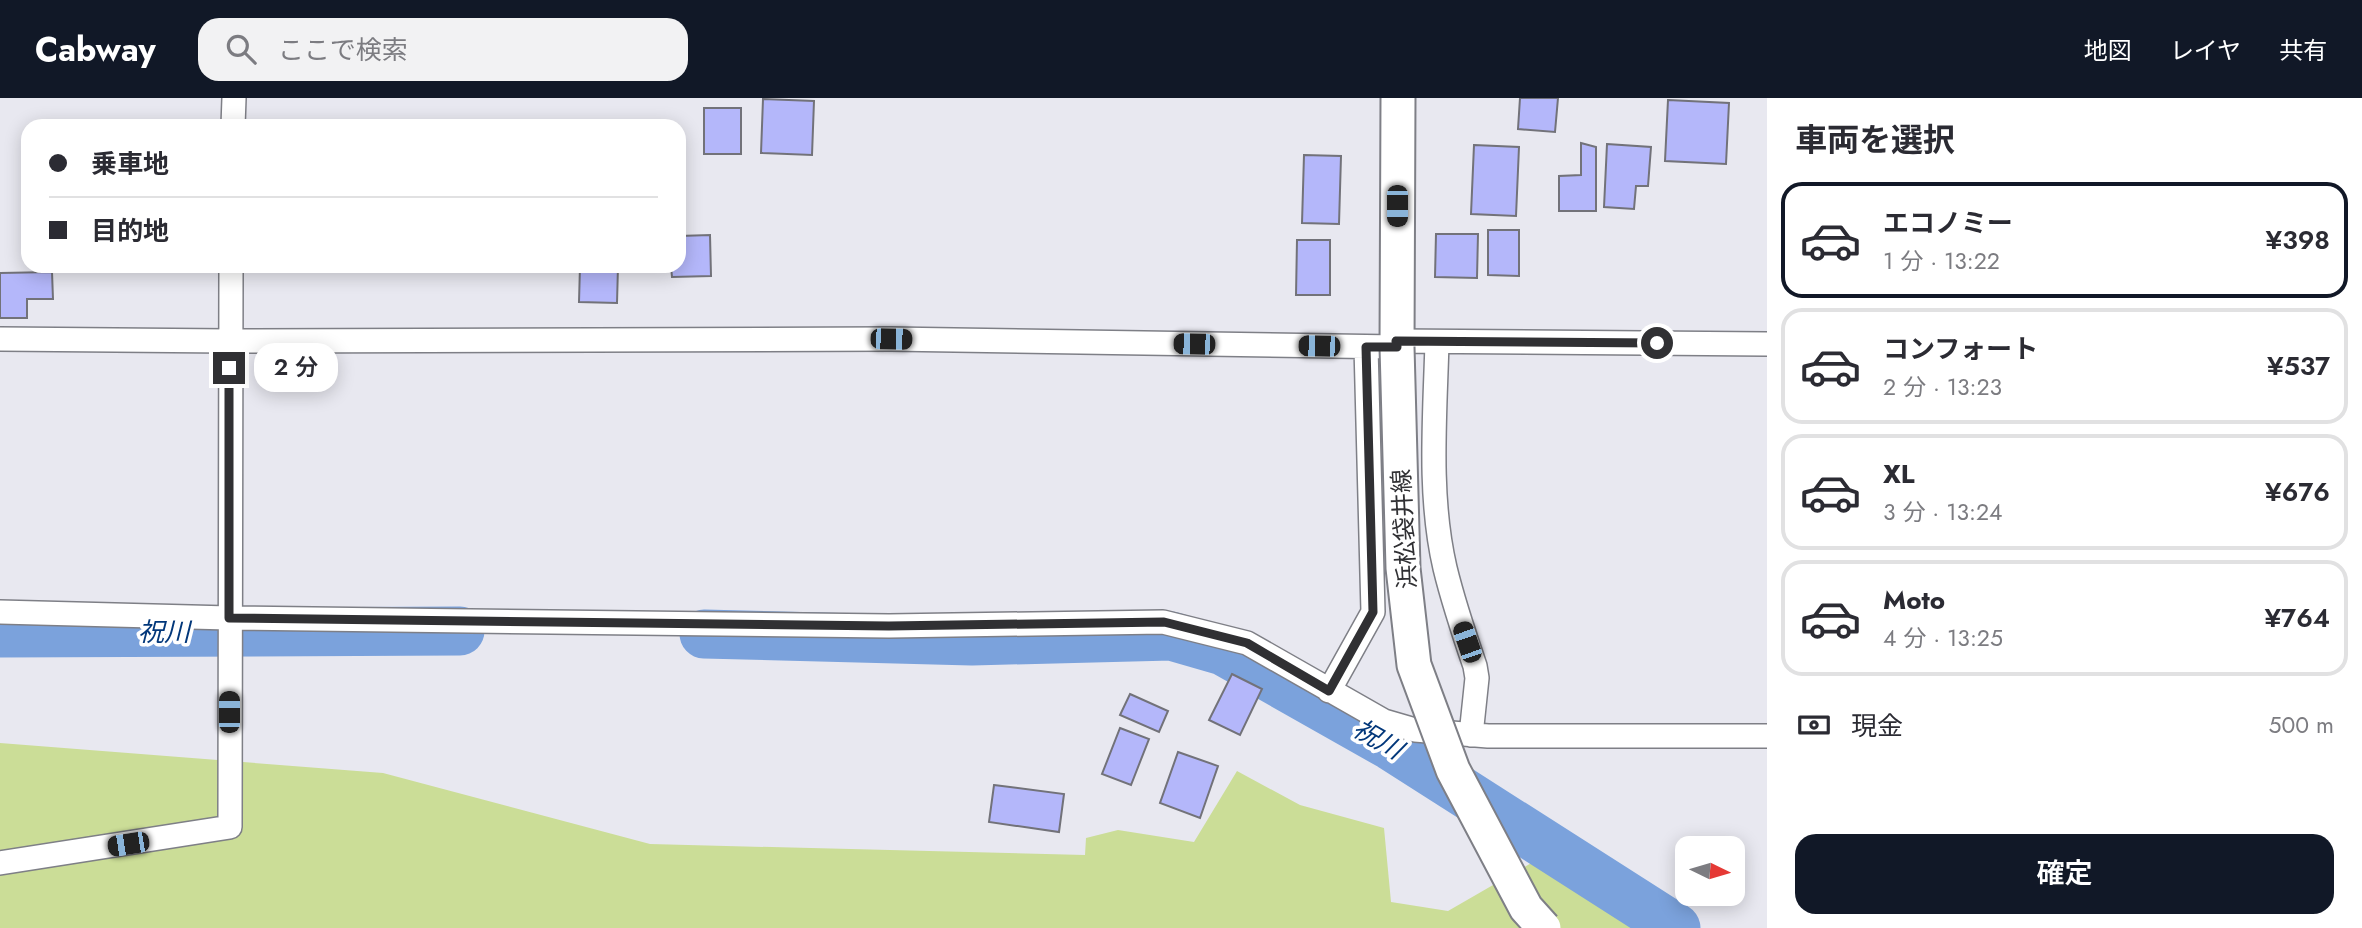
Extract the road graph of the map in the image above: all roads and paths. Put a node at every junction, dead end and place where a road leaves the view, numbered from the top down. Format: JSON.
{"nodes":[{"id":1,"x":234,"y":98,"type":"edge"},
{"id":2,"x":1398,"y":98,"type":"edge"},
{"id":3,"x":233,"y":119,"type":"edge"},
{"id":4,"x":231,"y":273,"type":"edge"},
{"id":5,"x":0,"y":339,"type":"edge"},
{"id":6,"x":229,"y":341,"type":"junction"},
{"id":7,"x":1437,"y":342,"type":"junction"},
{"id":8,"x":1767,"y":344,"type":"edge"},
{"id":9,"x":1386,"y":345,"type":"junction"},
{"id":10,"x":0,"y":612,"type":"edge"},
{"id":11,"x":229,"y":618,"type":"junction"},
{"id":12,"x":1329,"y":691,"type":"junction"},
{"id":13,"x":1471,"y":735,"type":"junction"},
{"id":14,"x":1767,"y":736,"type":"edge"},
{"id":15,"x":0,"y":863,"type":"edge"},
{"id":16,"x":1544,"y":928,"type":"edge"}],
"edges":[{"from":1,"to":3,"type":"street"},
{"from":2,"to":9,"type":"main road","name":"浜松袋井線"},
{"from":4,"to":6,"type":"street"},
{"from":5,"to":6,"type":"street"},
{"from":6,"to":9,"type":"street"},
{"from":6,"to":11,"type":"street"},
{"from":7,"to":8,"type":"street"},
{"from":7,"to":9,"type":"street"},
{"from":7,"to":13,"type":"street"},
{"from":9,"to":12,"type":"street"},
{"from":9,"to":16,"type":"main road","name":"浜松袋井線","bridge":true},
{"from":10,"to":11,"type":"street"},
{"from":11,"to":12,"type":"street"},
{"from":11,"to":15,"type":"street"},
{"from":12,"to":13,"type":"street"},
{"from":13,"to":14,"type":"street"}]}
